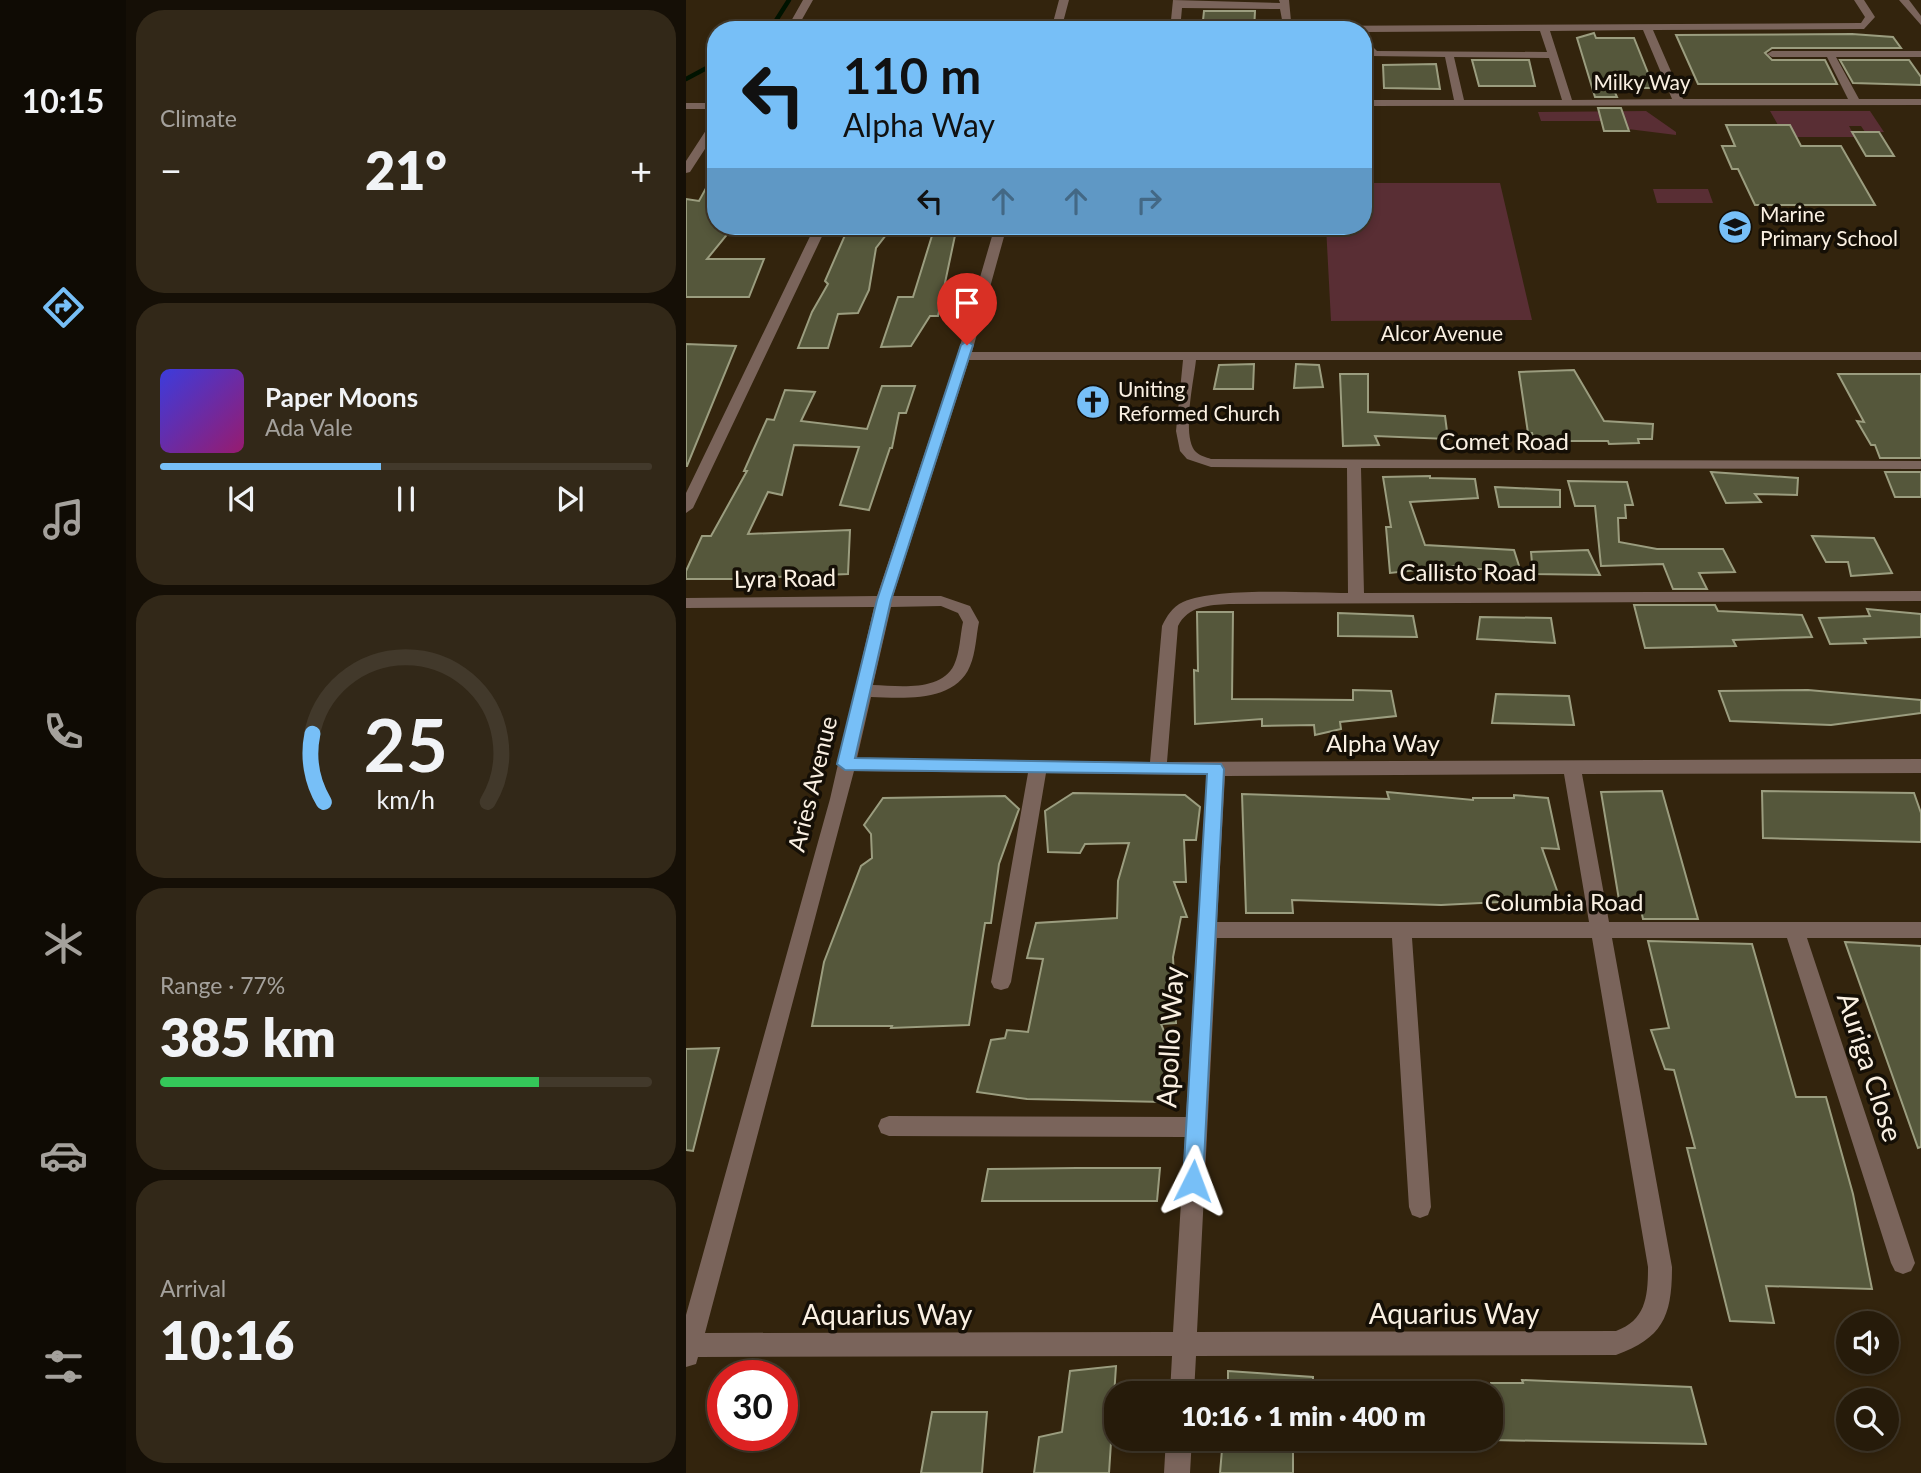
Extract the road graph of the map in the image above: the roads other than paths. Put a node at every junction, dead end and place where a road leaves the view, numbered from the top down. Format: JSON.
{"nodes":[{"id":1,"x":808,"y":0,"type":"edge"},
{"id":2,"x":1064,"y":0,"type":"edge"},
{"id":3,"x":1858,"y":0,"type":"edge"},
{"id":4,"x":1905,"y":2,"type":"edge"},
{"id":5,"x":1178,"y":3,"type":"edge"},
{"id":6,"x":1284,"y":3,"type":"edge"},
{"id":7,"x":1921,"y":5,"type":"edge"},
{"id":8,"x":795,"y":21,"type":"edge"},
{"id":9,"x":1058,"y":21,"type":"edge"},
{"id":10,"x":1176,"y":21,"type":"edge"},
{"id":11,"x":1286,"y":21,"type":"edge"},
{"id":12,"x":1921,"y":22,"type":"edge"},
{"id":13,"x":1372,"y":28,"type":"edge"},
{"id":14,"x":1544,"y":28,"type":"junction"},
{"id":15,"x":1647,"y":28,"type":"junction"},
{"id":16,"x":1372,"y":52,"type":"edge"},
{"id":17,"x":1772,"y":54,"type":"dead end"},
{"id":18,"x":1830,"y":54,"type":"junction"},
{"id":19,"x":1921,"y":54,"type":"edge"},
{"id":20,"x":1449,"y":55,"type":"junction"},
{"id":21,"x":1554,"y":55,"type":"junction"},
{"id":22,"x":1854,"y":102,"type":"junction"},
{"id":23,"x":1921,"y":102,"type":"edge"},
{"id":24,"x":1372,"y":103,"type":"edge"},
{"id":25,"x":1460,"y":103,"type":"junction"},
{"id":26,"x":1568,"y":103,"type":"junction"},
{"id":27,"x":1679,"y":103,"type":"junction"},
{"id":28,"x":686,"y":106,"type":"edge"},
{"id":29,"x":707,"y":106,"type":"edge"},
{"id":30,"x":707,"y":137,"type":"edge"},
{"id":31,"x":686,"y":170,"type":"edge"},
{"id":32,"x":817,"y":235,"type":"edge"},
{"id":33,"x":998,"y":235,"type":"edge"},
{"id":34,"x":1190,"y":355,"type":"junction"},
{"id":35,"x":964,"y":356,"type":"junction"},
{"id":36,"x":1921,"y":356,"type":"edge"},
{"id":37,"x":1921,"y":464,"type":"edge"},
{"id":38,"x":1354,"y":465,"type":"junction"},
{"id":39,"x":686,"y":508,"type":"edge"},
{"id":40,"x":1921,"y":596,"type":"edge"},
{"id":41,"x":1356,"y":598,"type":"junction"},
{"id":42,"x":884,"y":600,"type":"junction"},
{"id":43,"x":686,"y":603,"type":"edge"},
{"id":44,"x":863,"y":691,"type":"junction"},
{"id":45,"x":845,"y":764,"type":"junction"},
{"id":46,"x":1921,"y":766,"type":"edge"},
{"id":47,"x":1038,"y":767,"type":"junction"},
{"id":48,"x":1158,"y":768,"type":"junction"},
{"id":49,"x":1572,"y":768,"type":"junction"},
{"id":50,"x":1216,"y":769,"type":"junction"},
{"id":51,"x":1600,"y":928,"type":"junction"},
{"id":52,"x":1401,"y":929,"type":"junction"},
{"id":53,"x":1208,"y":930,"type":"junction"},
{"id":54,"x":1794,"y":930,"type":"junction"},
{"id":55,"x":1921,"y":930,"type":"edge"},
{"id":56,"x":1001,"y":982,"type":"dead end"},
{"id":57,"x":889,"y":1126,"type":"dead end"},
{"id":58,"x":1196,"y":1127,"type":"junction"},
{"id":59,"x":1420,"y":1208,"type":"dead end"},
{"id":60,"x":1903,"y":1263,"type":"dead end"},
{"id":61,"x":1184,"y":1345,"type":"junction"},
{"id":62,"x":687,"y":1349,"type":"edge"},
{"id":63,"x":1182,"y":1381,"type":"edge"},
{"id":64,"x":1178,"y":1451,"type":"edge"},
{"id":65,"x":1177,"y":1473,"type":"edge"}],
"edges":[{"from":1,"to":8,"type":"street"},
{"from":2,"to":9,"type":"street"},
{"from":3,"to":15,"type":"street"},
{"from":4,"to":7,"type":"street"},
{"from":4,"to":12,"type":"street"},
{"from":5,"to":6,"type":"street"},
{"from":5,"to":10,"type":"street"},
{"from":6,"to":11,"type":"street"},
{"from":13,"to":14,"type":"street"},
{"from":14,"to":15,"type":"street"},
{"from":14,"to":21,"type":"street"},
{"from":15,"to":27,"type":"street"},
{"from":16,"to":20,"type":"street"},
{"from":17,"to":18,"type":"street"},
{"from":18,"to":19,"type":"street"},
{"from":18,"to":22,"type":"street"},
{"from":20,"to":21,"type":"street"},
{"from":20,"to":25,"type":"street"},
{"from":21,"to":26,"type":"street"},
{"from":22,"to":23,"type":"street","name":"Milky Way"},
{"from":22,"to":27,"type":"street","name":"Milky Way"},
{"from":24,"to":25,"type":"street","name":"Milky Way"},
{"from":25,"to":26,"type":"street","name":"Milky Way"},
{"from":26,"to":27,"type":"street","name":"Milky Way"},
{"from":28,"to":29,"type":"street"},
{"from":30,"to":31,"type":"street"},
{"from":32,"to":39,"type":"street"},
{"from":33,"to":35,"type":"street","name":"Aries Avenue"},
{"from":34,"to":35,"type":"street","name":"Alcor Avenue"},
{"from":34,"to":36,"type":"street","name":"Alcor Avenue"},
{"from":34,"to":38,"type":"street","name":"Comet Road"},
{"from":35,"to":42,"type":"street","name":"Aries Avenue"},
{"from":37,"to":38,"type":"street","name":"Comet Road"},
{"from":38,"to":41,"type":"street"},
{"from":40,"to":41,"type":"street","name":"Callisto Road"},
{"from":41,"to":48,"type":"street","name":"Callisto Road"},
{"from":42,"to":43,"type":"street","name":"Lyra Road"},
{"from":42,"to":44,"type":"street","name":"Aries Avenue"},
{"from":42,"to":44,"type":"street","name":"Lyra Road"},
{"from":44,"to":45,"type":"street","name":"Aries Avenue"},
{"from":45,"to":47,"type":"street","name":"Alpha Way"},
{"from":45,"to":62,"type":"street","name":"Aries Avenue"},
{"from":46,"to":49,"type":"street","name":"Alpha Way"},
{"from":47,"to":48,"type":"street","name":"Alpha Way"},
{"from":47,"to":56,"type":"street"},
{"from":48,"to":50,"type":"street","name":"Alpha Way"},
{"from":49,"to":50,"type":"street","name":"Alpha Way"},
{"from":49,"to":51,"type":"street","name":"Aquarius Way"},
{"from":50,"to":53,"type":"street","name":"Apollo Way"},
{"from":51,"to":52,"type":"street","name":"Columbia Road"},
{"from":51,"to":54,"type":"street","name":"Columbia Road"},
{"from":51,"to":61,"type":"street","name":"Aquarius Way"},
{"from":52,"to":53,"type":"street","name":"Columbia Road"},
{"from":52,"to":59,"type":"street"},
{"from":53,"to":58,"type":"street","name":"Apollo Way"},
{"from":54,"to":55,"type":"street","name":"Columbia Road"},
{"from":54,"to":60,"type":"street","name":"Auriga Close"},
{"from":57,"to":58,"type":"street"},
{"from":58,"to":61,"type":"street","name":"Apollo Way"},
{"from":61,"to":62,"type":"street","name":"Aquarius Way"},
{"from":61,"to":63,"type":"street","name":"Apollo Way"},
{"from":64,"to":65,"type":"street"}]}
